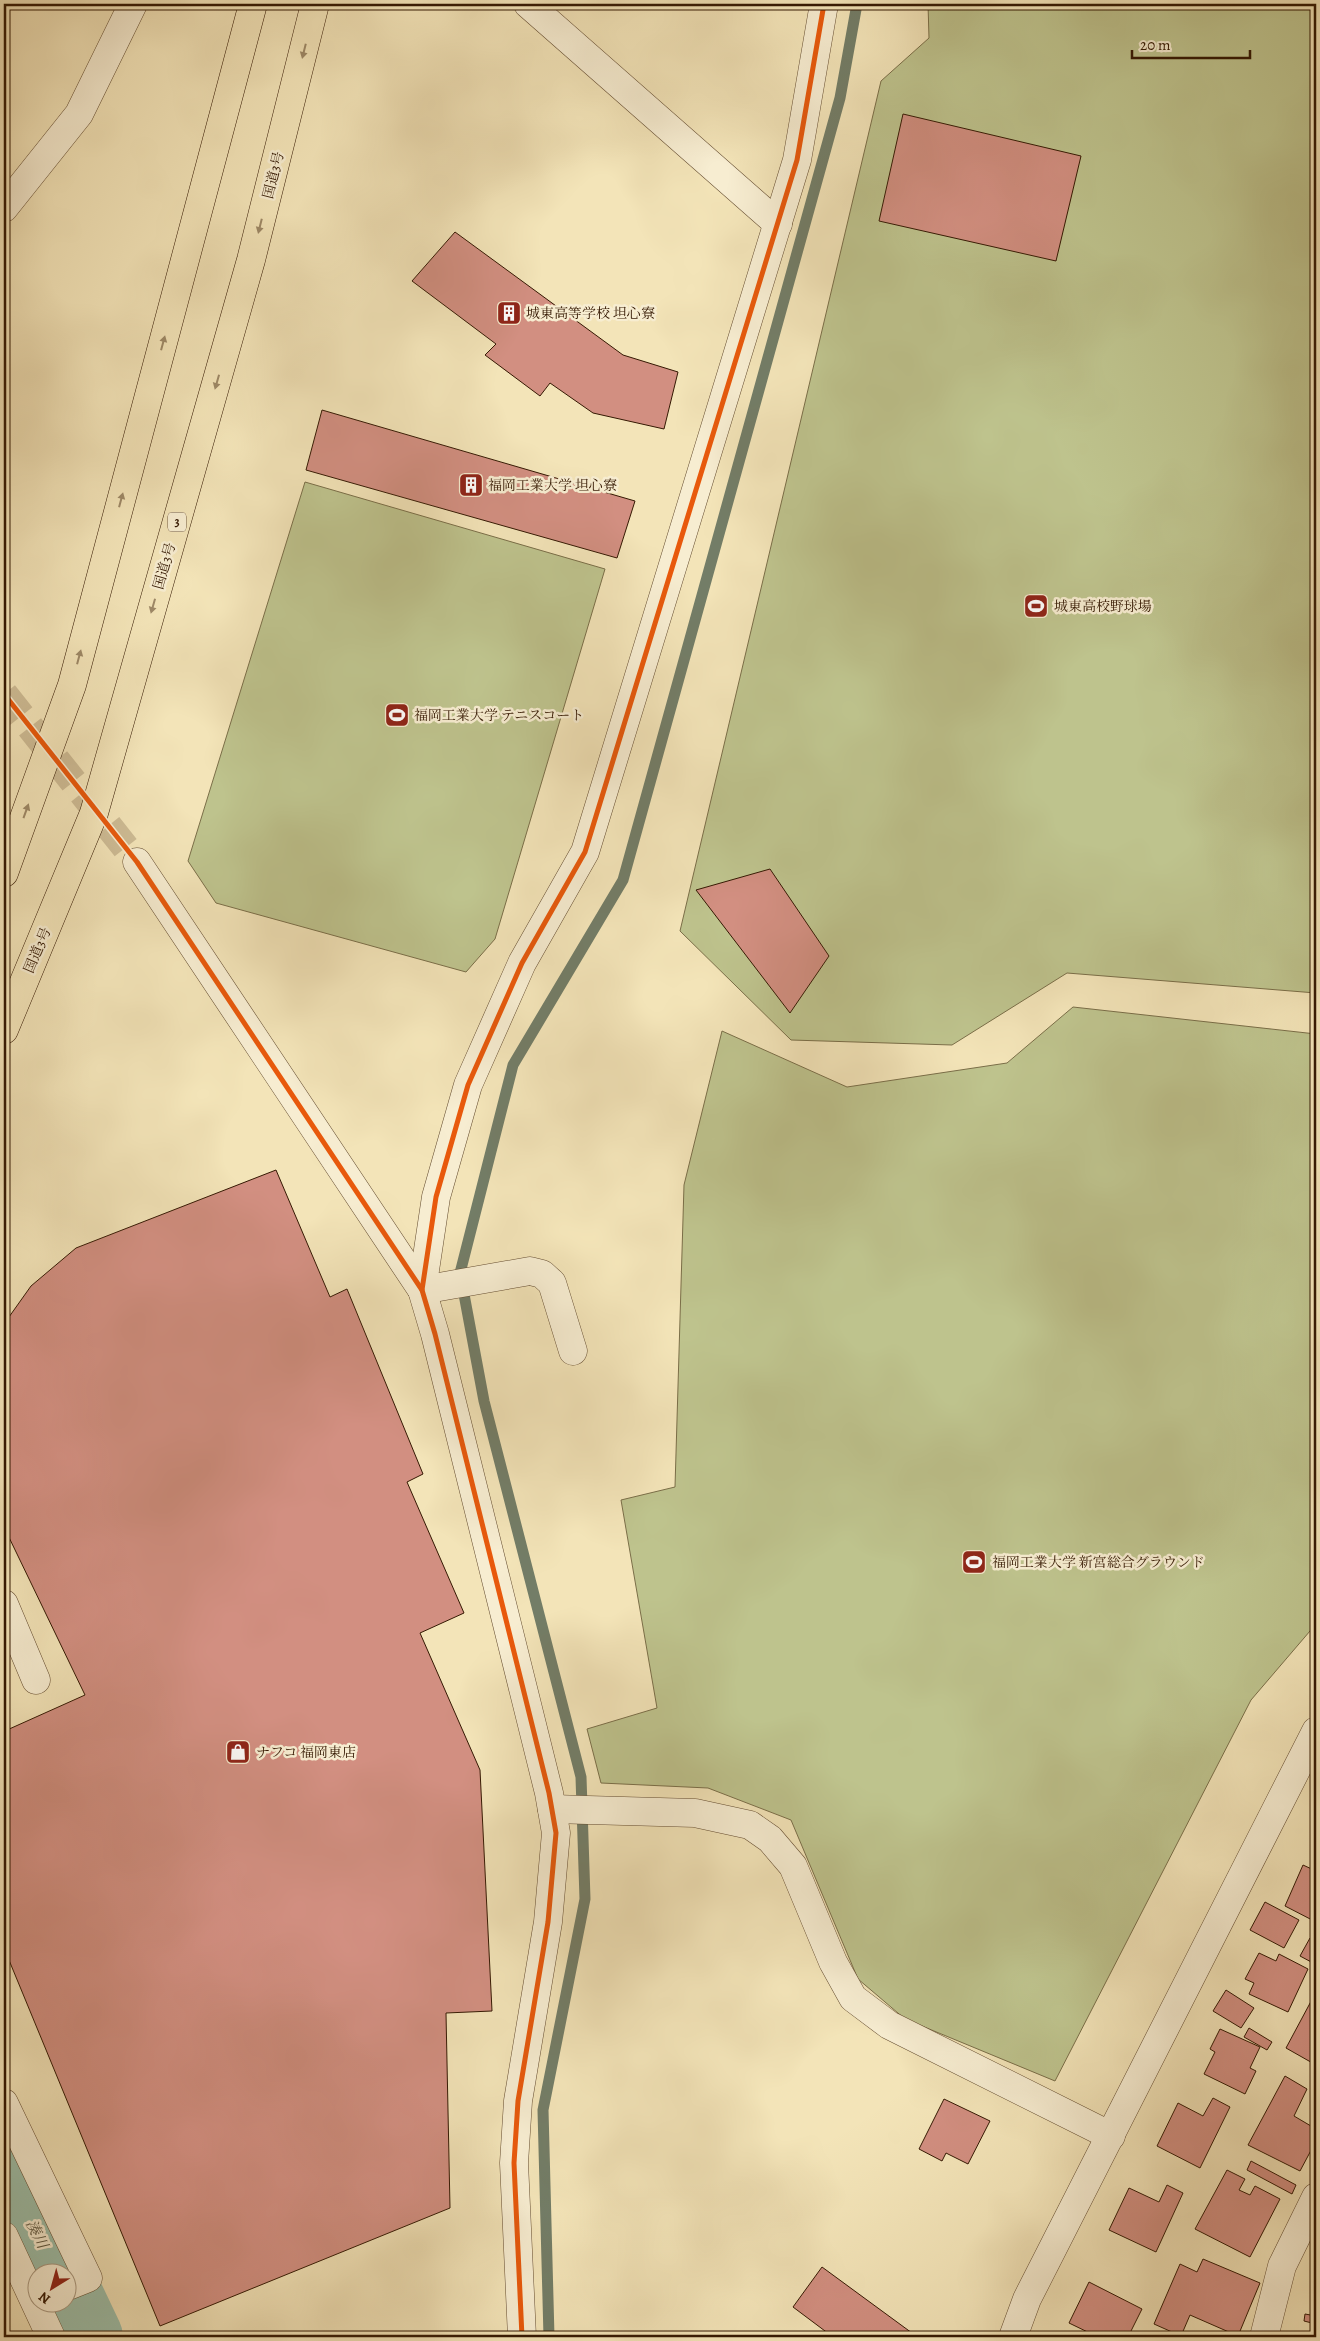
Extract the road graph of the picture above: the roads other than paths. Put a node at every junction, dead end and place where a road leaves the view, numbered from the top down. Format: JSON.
{"nodes":[{"id":1,"x":133,"y":4,"type":"edge"},
{"id":2,"x":253,"y":4,"type":"edge"},
{"id":3,"x":315,"y":4,"type":"edge"},
{"id":4,"x":528,"y":4,"type":"edge"},
{"id":5,"x":824,"y":4,"type":"edge"},
{"id":6,"x":4,"y":208,"type":"edge"},
{"id":7,"x":778,"y":224,"type":"junction"},
{"id":8,"x":136,"y":862,"type":"tunnel mouth"},
{"id":9,"x":4,"y":873,"type":"edge"},
{"id":10,"x":4,"y":1030,"type":"edge"},
{"id":11,"x":422,"y":1290,"type":"junction"},
{"id":12,"x":573,"y":1351,"type":"dead end"},
{"id":13,"x":4,"y":1604,"type":"edge"},
{"id":14,"x":36,"y":1680,"type":"dead end"},
{"id":15,"x":1316,"y":1732,"type":"edge"},
{"id":16,"x":552,"y":1810,"type":"junction"},
{"id":17,"x":4,"y":2103,"type":"edge"},
{"id":18,"x":1110,"y":2136,"type":"junction"},
{"id":19,"x":1316,"y":2197,"type":"edge"},
{"id":20,"x":4,"y":2236,"type":"edge"},
{"id":21,"x":78,"y":2282,"type":"edge"},
{"id":22,"x":28,"y":2286,"type":"edge"},
{"id":23,"x":41,"y":2314,"type":"edge"},
{"id":24,"x":51,"y":2337,"type":"edge"},
{"id":25,"x":522,"y":2337,"type":"edge"},
{"id":26,"x":1013,"y":2337,"type":"edge"},
{"id":27,"x":1264,"y":2337,"type":"edge"}],
"edges":[{"from":1,"to":6,"type":"street"},
{"from":9,"to":2,"type":"highway","one_way":true},
{"from":3,"to":10,"type":"highway","name":"国道3号","number":"3","one_way":true},
{"from":4,"to":7,"type":"street"},
{"from":5,"to":7,"type":"street"},
{"from":7,"to":11,"type":"street"},
{"from":8,"to":11,"type":"street"},
{"from":11,"to":12,"type":"street"},
{"from":11,"to":16,"type":"street"},
{"from":13,"to":14,"type":"street"},
{"from":15,"to":18,"type":"street"},
{"from":16,"to":18,"type":"street"},
{"from":16,"to":25,"type":"street"},
{"from":17,"to":21,"type":"street"},
{"from":18,"to":26,"type":"street"},
{"from":19,"to":27,"type":"street"},
{"from":20,"to":22,"type":"street"},
{"from":23,"to":24,"type":"street"}]}
